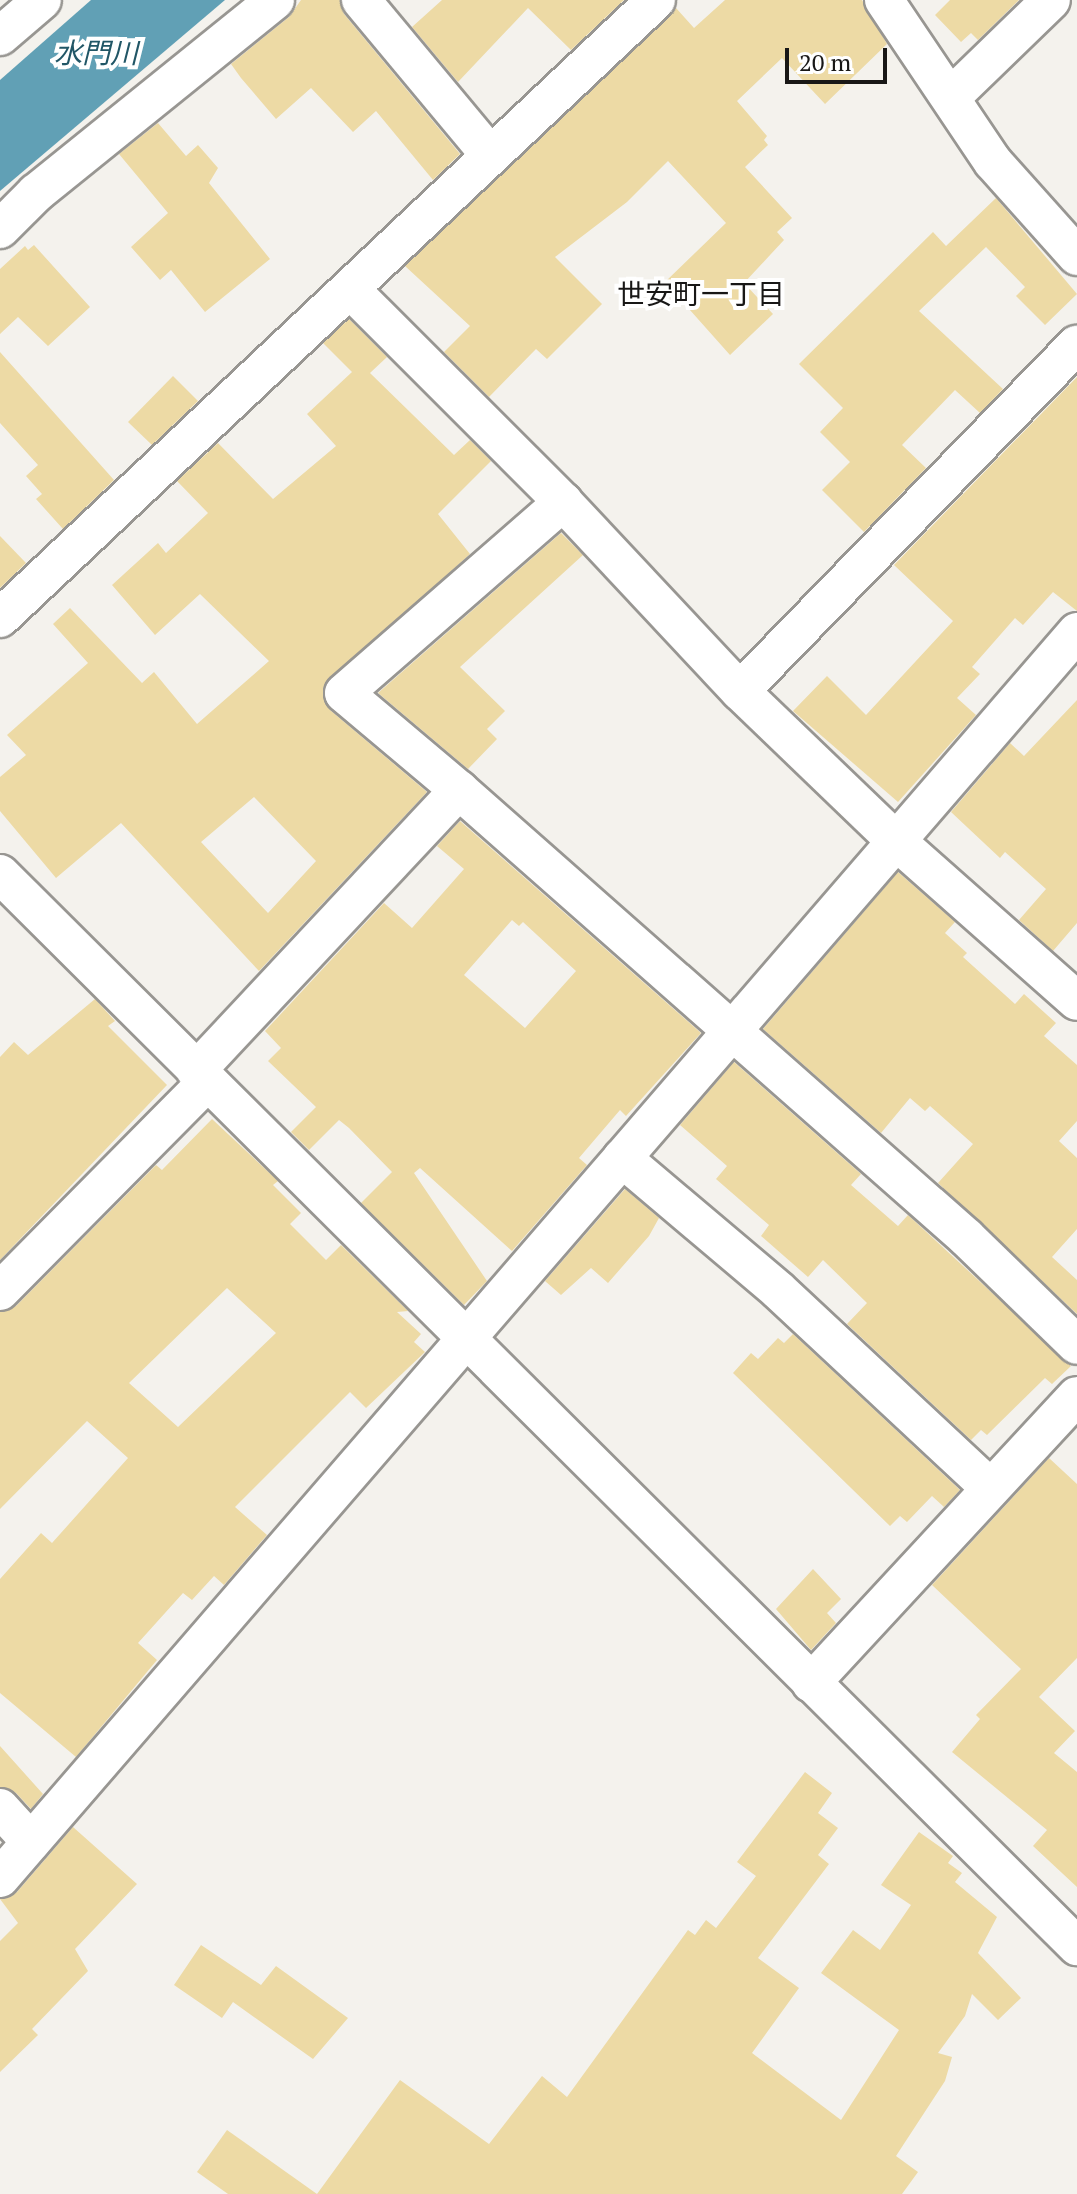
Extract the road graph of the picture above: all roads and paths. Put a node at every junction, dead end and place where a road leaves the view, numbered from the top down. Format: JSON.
{"nodes":[{"id":1,"x":42,"y":0,"type":"edge"},
{"id":2,"x":275,"y":0,"type":"edge"},
{"id":3,"x":361,"y":0,"type":"edge"},
{"id":4,"x":656,"y":0,"type":"edge"},
{"id":5,"x":884,"y":0,"type":"edge"},
{"id":6,"x":1051,"y":0,"type":"edge"},
{"id":7,"x":0,"y":36,"type":"edge"},
{"id":8,"x":951,"y":97,"type":"junction"},
{"id":9,"x":490,"y":155,"type":"junction"},
{"id":10,"x":0,"y":229,"type":"edge"},
{"id":11,"x":1077,"y":256,"type":"edge"},
{"id":12,"x":350,"y":289,"type":"junction"},
{"id":13,"x":1077,"y":345,"type":"edge"},
{"id":14,"x":563,"y":502,"type":"junction"},
{"id":15,"x":0,"y":618,"type":"edge"},
{"id":16,"x":1077,"y":632,"type":"edge"},
{"id":17,"x":740,"y":691,"type":"junction"},
{"id":18,"x":459,"y":790,"type":"junction"},
{"id":19,"x":894,"y":839,"type":"junction"},
{"id":20,"x":0,"y":874,"type":"edge"},
{"id":21,"x":1077,"y":1001,"type":"edge"},
{"id":22,"x":732,"y":1028,"type":"junction"},
{"id":23,"x":201,"y":1077,"type":"junction"},
{"id":24,"x":622,"y":1158,"type":"junction"},
{"id":25,"x":0,"y":1291,"type":"edge"},
{"id":26,"x":463,"y":1340,"type":"junction"},
{"id":27,"x":1077,"y":1345,"type":"edge"},
{"id":28,"x":1077,"y":1396,"type":"edge"},
{"id":29,"x":990,"y":1488,"type":"junction"},
{"id":30,"x":811,"y":1683,"type":"junction"},
{"id":31,"x":0,"y":1808,"type":"edge"},
{"id":32,"x":31,"y":1842,"type":"junction"},
{"id":33,"x":0,"y":1878,"type":"edge"},
{"id":34,"x":1077,"y":1946,"type":"edge"}],
"edges":[{"from":1,"to":7,"type":"street"},
{"from":2,"to":10,"type":"street"},
{"from":3,"to":9,"type":"street"},
{"from":4,"to":9,"type":"street"},
{"from":5,"to":8,"type":"street"},
{"from":6,"to":8,"type":"street"},
{"from":8,"to":11,"type":"street"},
{"from":9,"to":12,"type":"street"},
{"from":12,"to":14,"type":"street"},
{"from":12,"to":15,"type":"street"},
{"from":13,"to":17,"type":"street"},
{"from":14,"to":17,"type":"street"},
{"from":14,"to":18,"type":"street"},
{"from":16,"to":19,"type":"street"},
{"from":17,"to":19,"type":"street"},
{"from":18,"to":22,"type":"street"},
{"from":18,"to":23,"type":"street"},
{"from":19,"to":21,"type":"street"},
{"from":19,"to":22,"type":"street"},
{"from":20,"to":23,"type":"street"},
{"from":22,"to":24,"type":"street"},
{"from":22,"to":27,"type":"street"},
{"from":23,"to":25,"type":"street"},
{"from":23,"to":26,"type":"street"},
{"from":24,"to":26,"type":"street"},
{"from":24,"to":29,"type":"street"},
{"from":26,"to":30,"type":"street"},
{"from":26,"to":32,"type":"street"},
{"from":28,"to":29,"type":"street"},
{"from":29,"to":30,"type":"street"},
{"from":30,"to":34,"type":"street"},
{"from":31,"to":32,"type":"street"},
{"from":32,"to":33,"type":"street"}]}
